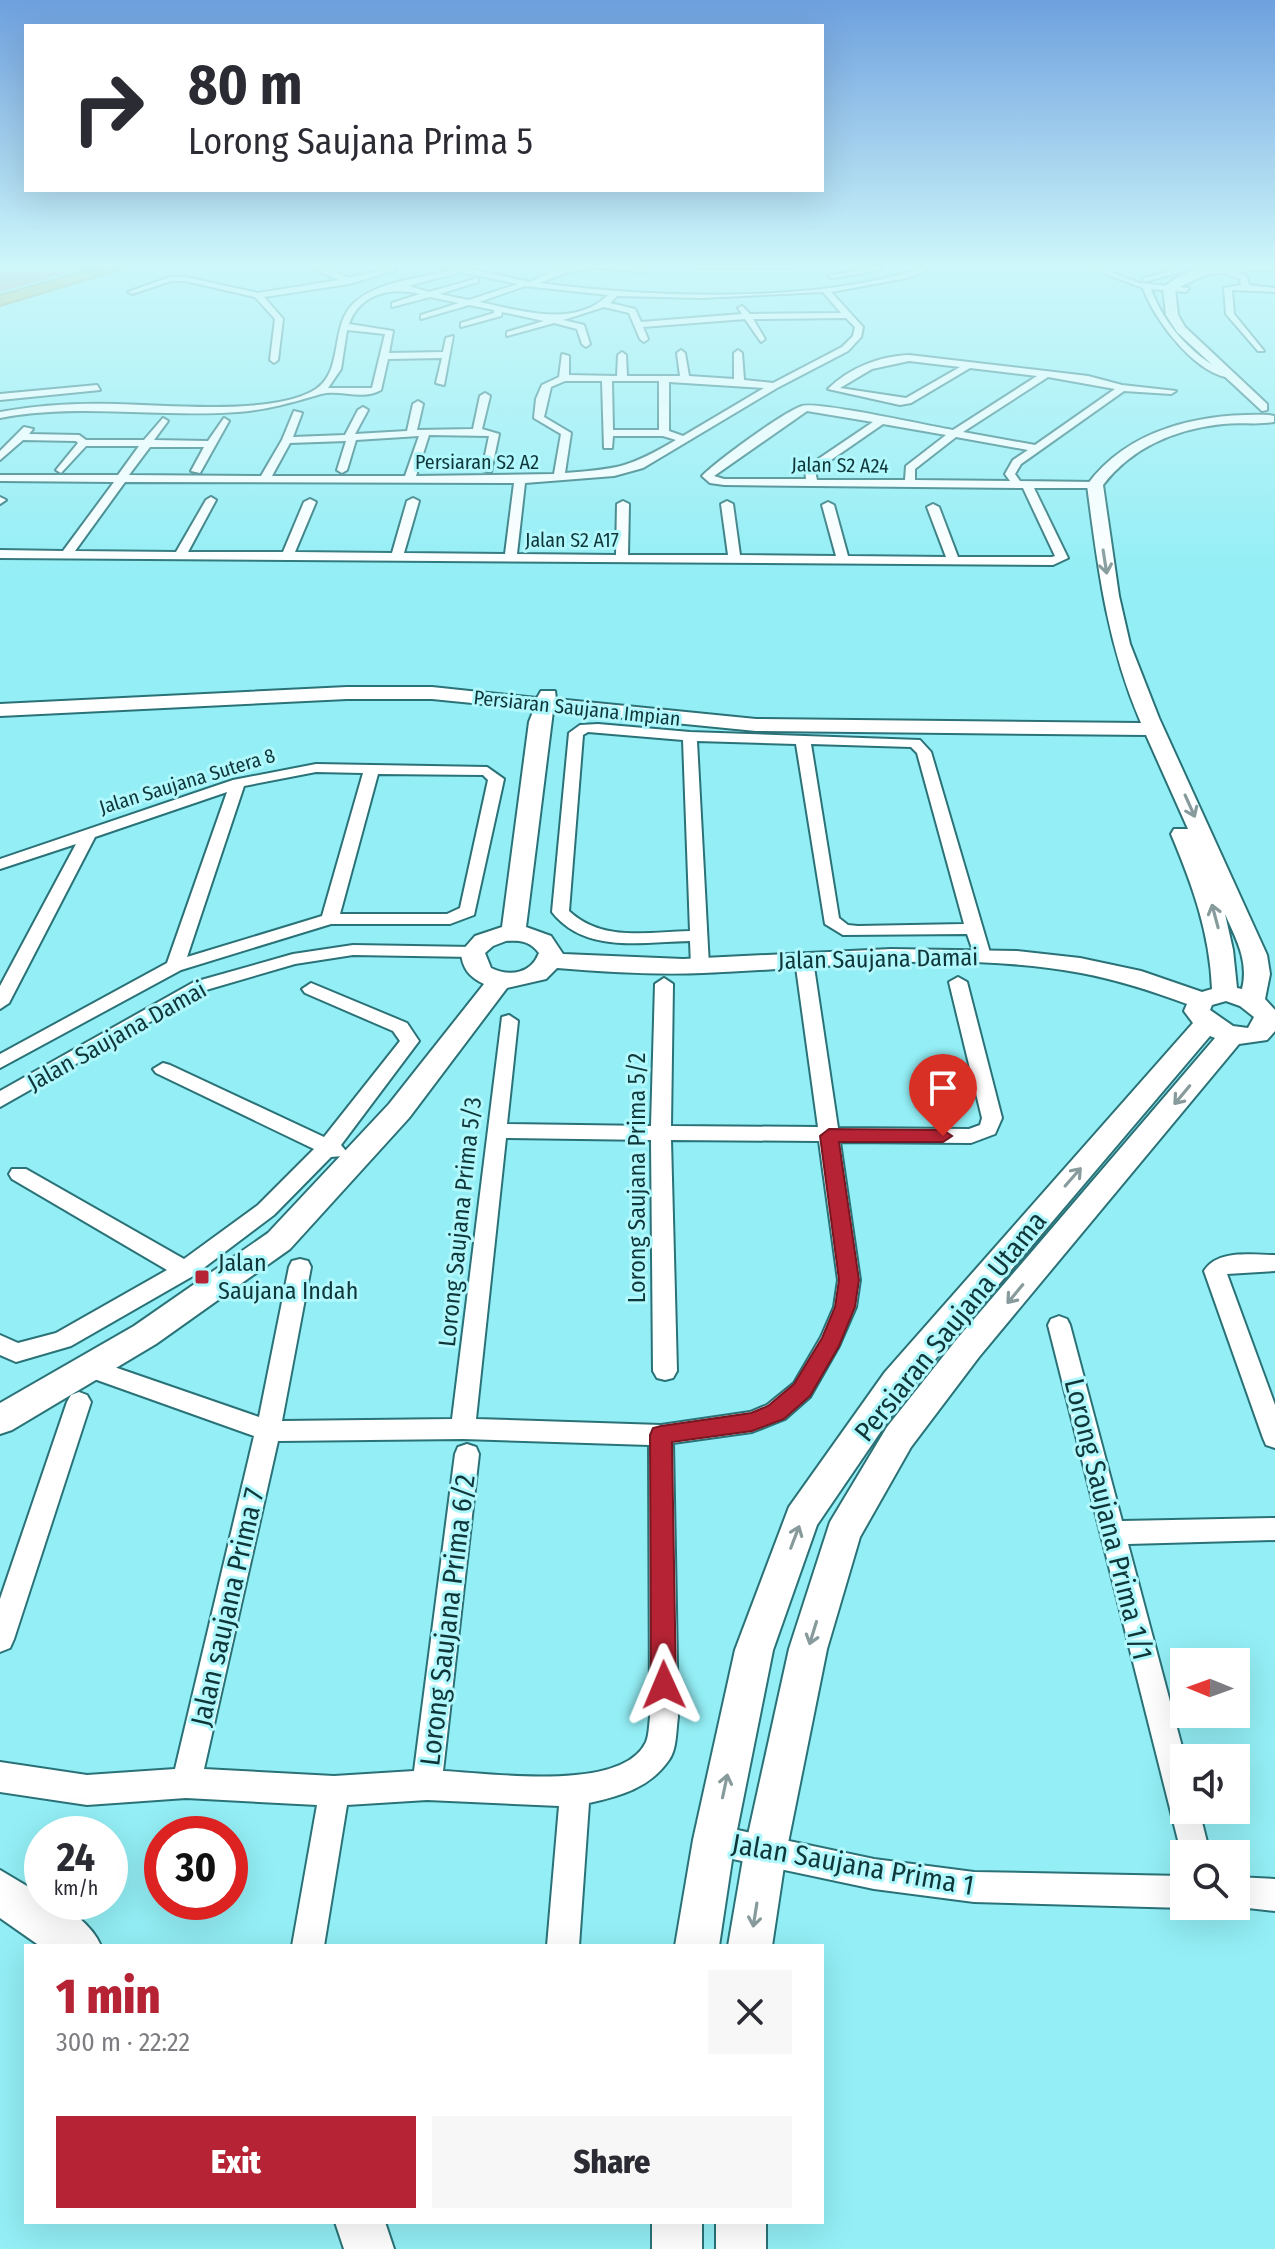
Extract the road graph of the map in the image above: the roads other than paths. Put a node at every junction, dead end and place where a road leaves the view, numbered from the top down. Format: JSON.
{"nodes":[{"id":1,"x":337,"y":368,"type":"edge"},
{"id":2,"x":382,"y":368,"type":"edge"},
{"id":3,"x":444,"y":368,"type":"edge"},
{"id":4,"x":564,"y":368,"type":"edge"},
{"id":5,"x":622,"y":368,"type":"edge"},
{"id":6,"x":683,"y":368,"type":"edge"},
{"id":7,"x":739,"y":368,"type":"edge"},
{"id":8,"x":809,"y":368,"type":"edge"},
{"id":9,"x":874,"y":368,"type":"edge"},
{"id":10,"x":964,"y":368,"type":"edge"},
{"id":11,"x":994,"y":368,"type":"edge"},
{"id":12,"x":1221,"y":368,"type":"edge"},
{"id":13,"x":1240,"y":368,"type":"edge"},
{"id":14,"x":1046,"y":374,"type":"junction"},
{"id":15,"x":564,"y":378,"type":"junction"},
{"id":16,"x":607,"y":378,"type":"junction"},
{"id":17,"x":622,"y":378,"type":"junction"},
{"id":18,"x":664,"y":378,"type":"junction"},
{"id":19,"x":685,"y":378,"type":"junction"},
{"id":20,"x":739,"y":381,"type":"junction"},
{"id":21,"x":441,"y":383,"type":"dead end"},
{"id":22,"x":774,"y":386,"type":"junction"},
{"id":23,"x":1261,"y":386,"type":"dead end"},
{"id":24,"x":97,"y":388,"type":"dead end"},
{"id":25,"x":1122,"y":388,"type":"junction"},
{"id":26,"x":321,"y":391,"type":"junction"},
{"id":27,"x":1171,"y":391,"type":"dead end"},
{"id":28,"x":485,"y":396,"type":"dead end"},
{"id":29,"x":0,"y":397,"type":"edge"},
{"id":30,"x":418,"y":404,"type":"dead end"},
{"id":31,"x":363,"y":410,"type":"dead end"},
{"id":32,"x":297,"y":413,"type":"dead end"},
{"id":33,"x":1267,"y":413,"type":"edge"},
{"id":34,"x":0,"y":415,"type":"edge"},
{"id":35,"x":36,"y":419,"type":"dead end"},
{"id":36,"x":883,"y":419,"type":"junction"},
{"id":37,"x":163,"y":421,"type":"dead end"},
{"id":38,"x":224,"y":421,"type":"dead end"},
{"id":39,"x":477,"y":431,"type":"junction"},
{"id":40,"x":425,"y":432,"type":"junction"},
{"id":41,"x":411,"y":433,"type":"junction"},
{"id":42,"x":608,"y":433,"type":"junction"},
{"id":43,"x":664,"y":433,"type":"junction"},
{"id":44,"x":955,"y":433,"type":"junction"},
{"id":45,"x":21,"y":437,"type":"junction"},
{"id":46,"x":83,"y":437,"type":"junction"},
{"id":47,"x":351,"y":439,"type":"junction"},
{"id":48,"x":684,"y":439,"type":"junction"},
{"id":49,"x":287,"y":440,"type":"junction"},
{"id":50,"x":149,"y":443,"type":"junction"},
{"id":51,"x":212,"y":444,"type":"junction"},
{"id":52,"x":608,"y":446,"type":"dead end"},
{"id":53,"x":1036,"y":448,"type":"junction"},
{"id":54,"x":0,"y":457,"type":"edge"},
{"id":55,"x":61,"y":470,"type":"dead end"},
{"id":56,"x":342,"y":470,"type":"dead end"},
{"id":57,"x":487,"y":470,"type":"dead end"},
{"id":58,"x":196,"y":471,"type":"dead end"},
{"id":59,"x":0,"y":478,"type":"edge"},
{"id":60,"x":121,"y":479,"type":"junction"},
{"id":61,"x":265,"y":479,"type":"junction"},
{"id":62,"x":559,"y":479,"type":"junction"},
{"id":63,"x":409,"y":480,"type":"junction"},
{"id":64,"x":520,"y":480,"type":"junction"},
{"id":65,"x":812,"y":482,"type":"junction"},
{"id":66,"x":910,"y":483,"type":"junction"},
{"id":67,"x":1022,"y":484,"type":"junction"},
{"id":68,"x":1086,"y":485,"type":"junction"},
{"id":69,"x":211,"y":500,"type":"dead end"},
{"id":70,"x":413,"y":501,"type":"dead end"},
{"id":71,"x":310,"y":502,"type":"dead end"},
{"id":72,"x":623,"y":504,"type":"dead end"},
{"id":73,"x":727,"y":504,"type":"dead end"},
{"id":74,"x":828,"y":505,"type":"dead end"},
{"id":75,"x":933,"y":507,"type":"dead end"},
{"id":76,"x":0,"y":554,"type":"edge"},
{"id":77,"x":67,"y":554,"type":"junction"},
{"id":78,"x":180,"y":555,"type":"junction"},
{"id":79,"x":288,"y":555,"type":"junction"},
{"id":80,"x":397,"y":556,"type":"junction"},
{"id":81,"x":511,"y":557,"type":"junction"},
{"id":82,"x":622,"y":558,"type":"junction"},
{"id":83,"x":735,"y":560,"type":"junction"},
{"id":84,"x":843,"y":561,"type":"junction"},
{"id":85,"x":954,"y":561,"type":"junction"},
{"id":86,"x":0,"y":697,"type":"edge"},
{"id":87,"x":546,"y":699,"type":"junction"},
{"id":88,"x":0,"y":710,"type":"edge"},
{"id":89,"x":1144,"y":723,"type":"junction"},
{"id":90,"x":690,"y":736,"type":"junction"},
{"id":91,"x":803,"y":741,"type":"junction"},
{"id":92,"x":372,"y":769,"type":"junction"},
{"id":93,"x":238,"y":783,"type":"junction"},
{"id":94,"x":88,"y":835,"type":"junction"},
{"id":95,"x":0,"y":864,"type":"edge"},
{"id":96,"x":330,"y":919,"type":"junction"},
{"id":97,"x":974,"y":929,"type":"junction"},
{"id":98,"x":513,"y":933,"type":"junction"},
{"id":99,"x":697,"y":936,"type":"junction"},
{"id":100,"x":473,"y":952,"type":"junction"},
{"id":101,"x":982,"y":956,"type":"junction"},
{"id":102,"x":550,"y":960,"type":"junction"},
{"id":103,"x":804,"y":960,"type":"junction"},
{"id":104,"x":175,"y":966,"type":"junction"},
{"id":105,"x":700,"y":966,"type":"junction"},
{"id":106,"x":500,"y":980,"type":"junction"},
{"id":107,"x":958,"y":982,"type":"dead end"},
{"id":108,"x":664,"y":984,"type":"dead end"},
{"id":109,"x":200,"y":986,"type":"junction"},
{"id":110,"x":311,"y":989,"type":"dead end"},
{"id":111,"x":0,"y":1003,"type":"edge"},
{"id":112,"x":1234,"y":1018,"type":"edge"},
{"id":113,"x":509,"y":1021,"type":"dead end"},
{"id":114,"x":0,"y":1062,"type":"edge"},
{"id":115,"x":163,"y":1069,"type":"dead end"},
{"id":116,"x":0,"y":1100,"type":"edge"},
{"id":117,"x":497,"y":1131,"type":"junction"},
{"id":118,"x":661,"y":1133,"type":"junction"},
{"id":119,"x":829,"y":1136,"type":"junction"},
{"id":120,"x":327,"y":1148,"type":"junction"},
{"id":121,"x":358,"y":1159,"type":"junction"},
{"id":122,"x":19,"y":1174,"type":"dead end"},
{"id":123,"x":1275,"y":1263,"type":"edge"},
{"id":124,"x":300,"y":1267,"type":"dead end"},
{"id":125,"x":185,"y":1270,"type":"junction"},
{"id":126,"x":1059,"y":1325,"type":"dead end"},
{"id":127,"x":8,"y":1349,"type":"edge"},
{"id":128,"x":91,"y":1368,"type":"junction"},
{"id":129,"x":665,"y":1371,"type":"dead end"},
{"id":130,"x":79,"y":1402,"type":"dead end"},
{"id":131,"x":0,"y":1420,"type":"edge"},
{"id":132,"x":268,"y":1431,"type":"junction"},
{"id":133,"x":661,"y":1435,"type":"junction"},
{"id":134,"x":1275,"y":1438,"type":"edge"},
{"id":135,"x":465,"y":1442,"type":"junction"},
{"id":136,"x":1275,"y":1529,"type":"edge"},
{"id":137,"x":1113,"y":1533,"type":"junction"},
{"id":138,"x":0,"y":1639,"type":"edge"},
{"id":139,"x":0,"y":1777,"type":"edge"},
{"id":140,"x":186,"y":1783,"type":"junction"},
{"id":141,"x":427,"y":1785,"type":"junction"},
{"id":142,"x":334,"y":1791,"type":"junction"},
{"id":143,"x":575,"y":1792,"type":"junction"},
{"id":144,"x":714,"y":1840,"type":"junction"},
{"id":145,"x":1191,"y":1840,"type":"edge"},
{"id":146,"x":765,"y":1853,"type":"junction"},
{"id":147,"x":0,"y":1892,"type":"edge"},
{"id":148,"x":1170,"y":1892,"type":"edge"},
{"id":149,"x":1250,"y":1894,"type":"edge"},
{"id":150,"x":1275,"y":1895,"type":"edge"},
{"id":151,"x":76,"y":1944,"type":"edge"},
{"id":152,"x":308,"y":1944,"type":"edge"},
{"id":153,"x":563,"y":1944,"type":"edge"},
{"id":154,"x":697,"y":1944,"type":"edge"},
{"id":155,"x":750,"y":1944,"type":"edge"},
{"id":156,"x":361,"y":2224,"type":"edge"},
{"id":157,"x":677,"y":2224,"type":"edge"},
{"id":158,"x":741,"y":2224,"type":"edge"},
{"id":159,"x":369,"y":2249,"type":"edge"},
{"id":160,"x":677,"y":2249,"type":"edge"},
{"id":161,"x":741,"y":2249,"type":"edge"}],
"edges":[{"from":1,"to":26,"type":"street"},
{"from":2,"to":26,"type":"street"},
{"from":3,"to":21,"type":"street"},
{"from":4,"to":15,"type":"street"},
{"from":5,"to":17,"type":"street"},
{"from":6,"to":19,"type":"street"},
{"from":7,"to":20,"type":"street"},
{"from":8,"to":22,"type":"street","name":"Persiaran S2 A2"},
{"from":9,"to":10,"type":"street"},
{"from":11,"to":14,"type":"street"},
{"from":12,"to":33,"type":"main road"},
{"from":13,"to":23,"type":"main road"},
{"from":14,"to":25,"type":"street"},
{"from":14,"to":44,"type":"street"},
{"from":15,"to":16,"type":"street"},
{"from":15,"to":62,"type":"street"},
{"from":16,"to":17,"type":"street"},
{"from":16,"to":42,"type":"street"},
{"from":17,"to":18,"type":"street"},
{"from":18,"to":19,"type":"street"},
{"from":18,"to":43,"type":"street"},
{"from":19,"to":20,"type":"street"},
{"from":20,"to":22,"type":"street"},
{"from":22,"to":48,"type":"street","name":"Persiaran S2 A2"},
{"from":24,"to":29,"type":"street"},
{"from":25,"to":27,"type":"street"},
{"from":25,"to":53,"type":"street"},
{"from":26,"to":34,"type":"street"},
{"from":28,"to":39,"type":"street"},
{"from":30,"to":41,"type":"street"},
{"from":31,"to":47,"type":"street"},
{"from":32,"to":49,"type":"street"},
{"from":33,"to":68,"type":"main road"},
{"from":35,"to":45,"type":"street"},
{"from":36,"to":44,"type":"street"},
{"from":36,"to":65,"type":"street"},
{"from":36,"to":65,"type":"street","name":"Jalan S2 A24"},
{"from":37,"to":50,"type":"street"},
{"from":38,"to":51,"type":"street"},
{"from":39,"to":40,"type":"street"},
{"from":39,"to":57,"type":"street"},
{"from":40,"to":41,"type":"street"},
{"from":40,"to":63,"type":"street"},
{"from":41,"to":47,"type":"street"},
{"from":42,"to":43,"type":"street"},
{"from":42,"to":52,"type":"street"},
{"from":43,"to":48,"type":"street"},
{"from":44,"to":53,"type":"street"},
{"from":44,"to":66,"type":"street"},
{"from":45,"to":46,"type":"street"},
{"from":45,"to":54,"type":"street"},
{"from":46,"to":50,"type":"street"},
{"from":46,"to":55,"type":"street"},
{"from":47,"to":49,"type":"street"},
{"from":47,"to":56,"type":"street"},
{"from":48,"to":62,"type":"street","name":"Persiaran S2 A2"},
{"from":49,"to":61,"type":"street"},
{"from":50,"to":51,"type":"street"},
{"from":50,"to":60,"type":"street"},
{"from":51,"to":58,"type":"street"},
{"from":53,"to":67,"type":"street"},
{"from":59,"to":60,"type":"street","name":"Persiaran S2 A2"},
{"from":60,"to":61,"type":"street","name":"Persiaran S2 A2"},
{"from":60,"to":77,"type":"street"},
{"from":61,"to":63,"type":"street","name":"Persiaran S2 A2"},
{"from":62,"to":64,"type":"street","name":"Persiaran S2 A2"},
{"from":63,"to":64,"type":"street","name":"Persiaran S2 A2"},
{"from":64,"to":81,"type":"street"},
{"from":65,"to":66,"type":"street","name":"Jalan S2 A24"},
{"from":66,"to":67,"type":"street","name":"Jalan S2 A24"},
{"from":67,"to":68,"type":"street","name":"Jalan S2 A24"},
{"from":67,"to":85,"type":"street","name":"Jalan S2 A17"},
{"from":68,"to":89,"type":"main road"},
{"from":69,"to":78,"type":"street"},
{"from":70,"to":80,"type":"street"},
{"from":71,"to":79,"type":"street"},
{"from":72,"to":82,"type":"street"},
{"from":73,"to":83,"type":"street"},
{"from":74,"to":84,"type":"street"},
{"from":75,"to":85,"type":"street"},
{"from":76,"to":77,"type":"street","name":"Jalan S2 A17"},
{"from":77,"to":78,"type":"street","name":"Jalan S2 A17"},
{"from":78,"to":79,"type":"street","name":"Jalan S2 A17"},
{"from":79,"to":80,"type":"street","name":"Jalan S2 A17"},
{"from":80,"to":81,"type":"street","name":"Jalan S2 A17"},
{"from":81,"to":82,"type":"street","name":"Jalan S2 A17"},
{"from":82,"to":83,"type":"street","name":"Jalan S2 A17"},
{"from":83,"to":84,"type":"street","name":"Jalan S2 A17"},
{"from":84,"to":85,"type":"street","name":"Jalan S2 A17"},
{"from":86,"to":87,"type":"main road","name":"Persiaran Saujana Impian"},
{"from":87,"to":88,"type":"main road","name":"Persiaran Saujana Impian"},
{"from":87,"to":89,"type":"main road","name":"Persiaran Saujana Impian"},
{"from":87,"to":98,"type":"main road"},
{"from":112,"to":89,"type":"main road","one_way":true},
{"from":89,"to":112,"type":"main road","name":"Jalan Saujana Damai","one_way":true},
{"from":90,"to":91,"type":"street"},
{"from":90,"to":99,"type":"street"},
{"from":90,"to":99,"type":"street"},
{"from":91,"to":97,"type":"street"},
{"from":91,"to":97,"type":"street"},
{"from":92,"to":93,"type":"street","name":"Jalan Saujana Sutera 8"},
{"from":92,"to":96,"type":"street"},
{"from":92,"to":96,"type":"street","name":"Jalan Saujana Sutera 8"},
{"from":93,"to":94,"type":"street","name":"Jalan Saujana Sutera 8"},
{"from":93,"to":104,"type":"street"},
{"from":94,"to":95,"type":"street","name":"Jalan Saujana Sutera 8"},
{"from":94,"to":111,"type":"street"},
{"from":96,"to":104,"type":"street"},
{"from":97,"to":101,"type":"street"},
{"from":98,"to":100,"type":"main road"},
{"from":98,"to":102,"type":"main road"},
{"from":99,"to":105,"type":"street"},
{"from":100,"to":106,"type":"main road"},
{"from":100,"to":109,"type":"street","name":"Jalan Saujana Damai"},
{"from":101,"to":103,"type":"main road","name":"Jalan Saujana Damai"},
{"from":101,"to":112,"type":"main road","name":"Jalan Saujana Damai"},
{"from":102,"to":105,"type":"main road","name":"Jalan Saujana Damai"},
{"from":102,"to":106,"type":"main road"},
{"from":103,"to":105,"type":"main road","name":"Jalan Saujana Damai"},
{"from":103,"to":119,"type":"street"},
{"from":104,"to":109,"type":"street"},
{"from":104,"to":114,"type":"street"},
{"from":106,"to":121,"type":"main road"},
{"from":107,"to":119,"type":"street"},
{"from":108,"to":118,"type":"street","name":"Lorong Saujana Prima 5/2"},
{"from":109,"to":116,"type":"street","name":"Jalan Saujana Damai"},
{"from":110,"to":120,"type":"street"},
{"from":144,"to":112,"type":"main road","name":"Persiaran Saujana Utama","one_way":true},
{"from":112,"to":146,"type":"main road","name":"Persiaran Saujana Utama","one_way":true},
{"from":113,"to":117,"type":"street","name":"Lorong Saujana Prima 5/3"},
{"from":115,"to":120,"type":"street"},
{"from":117,"to":118,"type":"street"},
{"from":117,"to":135,"type":"street","name":"Lorong Saujana Prima 5/3"},
{"from":118,"to":119,"type":"street"},
{"from":118,"to":129,"type":"street","name":"Lorong Saujana Prima 5/2"},
{"from":119,"to":133,"type":"street"},
{"from":120,"to":121,"type":"street"},
{"from":120,"to":125,"type":"street"},
{"from":121,"to":128,"type":"main road"},
{"from":122,"to":125,"type":"street"},
{"from":123,"to":134,"type":"street"},
{"from":124,"to":132,"type":"street","name":"Jalan saujana Prima 7"},
{"from":125,"to":127,"type":"street"},
{"from":126,"to":137,"type":"street","name":"Lorong Saujana Prima 1/1"},
{"from":128,"to":131,"type":"main road"},
{"from":128,"to":132,"type":"street"},
{"from":130,"to":138,"type":"street"},
{"from":132,"to":135,"type":"street"},
{"from":132,"to":140,"type":"street","name":"Jalan saujana Prima 7"},
{"from":133,"to":135,"type":"street"},
{"from":133,"to":143,"type":"street"},
{"from":135,"to":141,"type":"street","name":"Lorong Saujana Prima 6/2"},
{"from":136,"to":137,"type":"street"},
{"from":137,"to":145,"type":"street","name":"Lorong Saujana Prima 1/1"},
{"from":139,"to":140,"type":"street"},
{"from":140,"to":142,"type":"street"},
{"from":141,"to":142,"type":"street"},
{"from":141,"to":143,"type":"street"},
{"from":142,"to":152,"type":"street"},
{"from":143,"to":153,"type":"street"},
{"from":144,"to":146,"type":"street","name":"Jalan Saujana Prima 1"},
{"from":144,"to":154,"type":"main road","name":"Persiaran Saujana Utama"},
{"from":146,"to":148,"type":"street","name":"Jalan Saujana Prima 1"},
{"from":146,"to":155,"type":"main road","name":"Persiaran Saujana Utama","one_way":true},
{"from":147,"to":151,"type":"main road"},
{"from":149,"to":150,"type":"street"},
{"from":156,"to":159,"type":"main road"},
{"from":157,"to":160,"type":"main road"},
{"from":158,"to":161,"type":"main road"}]}
